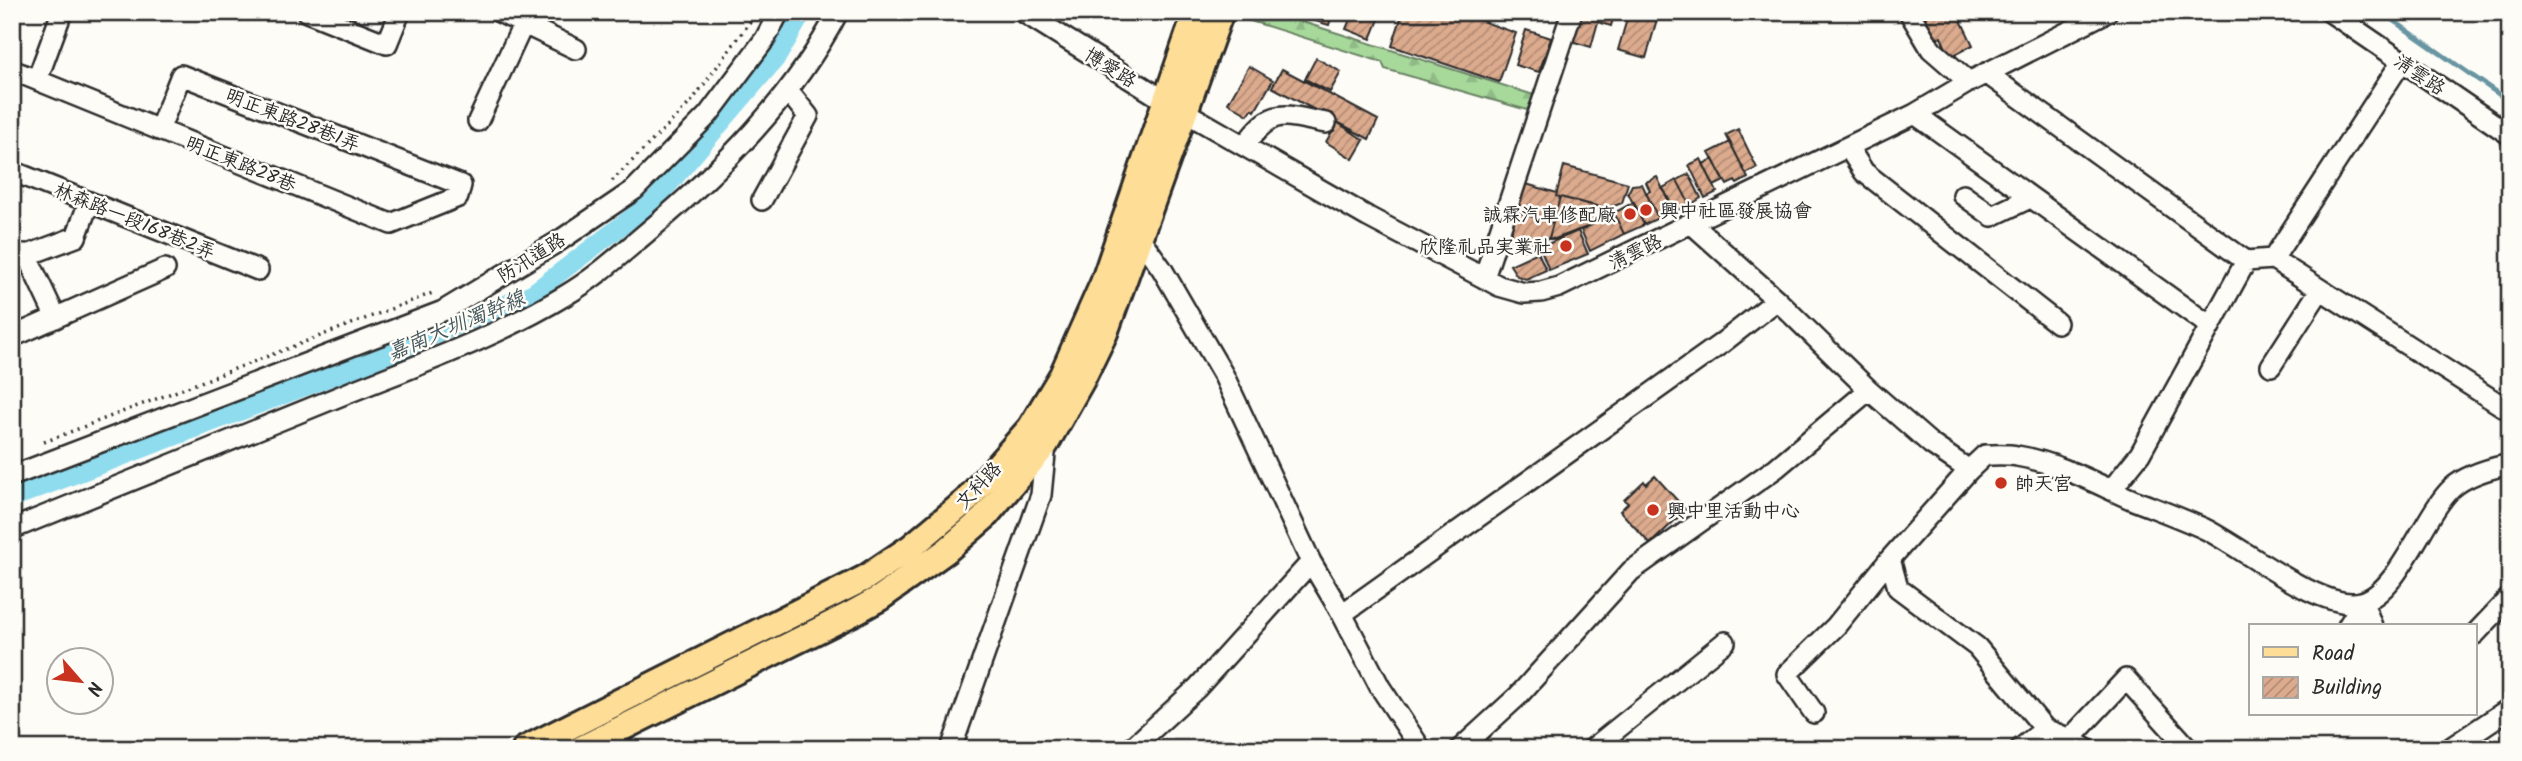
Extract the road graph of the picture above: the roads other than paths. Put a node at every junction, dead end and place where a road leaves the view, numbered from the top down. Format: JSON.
{"nodes":[{"id":1,"x":62,"y":12,"type":"edge"},
{"id":2,"x":307,"y":12,"type":"edge"},
{"id":3,"x":400,"y":12,"type":"edge"},
{"id":4,"x":499,"y":12,"type":"edge"},
{"id":5,"x":779,"y":12,"type":"edge"},
{"id":6,"x":838,"y":12,"type":"edge"},
{"id":7,"x":1023,"y":12,"type":"edge"},
{"id":8,"x":1196,"y":12,"type":"edge"},
{"id":9,"x":1221,"y":12,"type":"edge"},
{"id":10,"x":1572,"y":12,"type":"edge"},
{"id":11,"x":1909,"y":12,"type":"edge"},
{"id":12,"x":2107,"y":12,"type":"edge"},
{"id":13,"x":2330,"y":12,"type":"edge"},
{"id":14,"x":526,"y":18,"type":"edge"},
{"id":15,"x":576,"y":49,"type":"dead end"},
{"id":16,"x":2402,"y":61,"type":"junction"},
{"id":17,"x":12,"y":70,"type":"edge"},
{"id":18,"x":1978,"y":77,"type":"junction"},
{"id":19,"x":37,"y":80,"type":"junction"},
{"id":20,"x":788,"y":90,"type":"junction"},
{"id":21,"x":1175,"y":106,"type":"junction"},
{"id":22,"x":1915,"y":114,"type":"junction"},
{"id":23,"x":478,"y":121,"type":"dead end"},
{"id":24,"x":1326,"y":123,"type":"dead end"},
{"id":25,"x":159,"y":130,"type":"junction"},
{"id":26,"x":2510,"y":135,"type":"edge"},
{"id":27,"x":1245,"y":145,"type":"junction"},
{"id":28,"x":1848,"y":147,"type":"junction"},
{"id":29,"x":12,"y":171,"type":"edge"},
{"id":30,"x":461,"y":185,"type":"joint"},
{"id":31,"x":1963,"y":195,"type":"dead end"},
{"id":32,"x":2030,"y":198,"type":"junction"},
{"id":33,"x":762,"y":200,"type":"dead end"},
{"id":34,"x":89,"y":202,"type":"junction"},
{"id":35,"x":1692,"y":224,"type":"junction"},
{"id":36,"x":1131,"y":227,"type":"junction"},
{"id":37,"x":19,"y":258,"type":"edge"},
{"id":38,"x":2273,"y":259,"type":"junction"},
{"id":39,"x":2246,"y":261,"type":"junction"},
{"id":40,"x":165,"y":269,"type":"dead end"},
{"id":41,"x":258,"y":270,"type":"dead end"},
{"id":42,"x":1484,"y":278,"type":"junction"},
{"id":43,"x":2320,"y":290,"type":"junction"},
{"id":44,"x":1777,"y":300,"type":"junction"},
{"id":45,"x":55,"y":318,"type":"junction"},
{"id":46,"x":2057,"y":323,"type":"dead end"},
{"id":47,"x":2210,"y":326,"type":"junction"},
{"id":48,"x":12,"y":337,"type":"edge"},
{"id":49,"x":2271,"y":366,"type":"dead end"},
{"id":50,"x":1869,"y":390,"type":"junction"},
{"id":51,"x":2510,"y":411,"type":"edge"},
{"id":52,"x":1038,"y":436,"type":"junction"},
{"id":53,"x":2508,"y":464,"type":"edge"},
{"id":54,"x":1969,"y":470,"type":"junction"},
{"id":55,"x":12,"y":476,"type":"edge"},
{"id":56,"x":2111,"y":490,"type":"junction"},
{"id":57,"x":12,"y":529,"type":"edge"},
{"id":58,"x":1890,"y":559,"type":"junction"},
{"id":59,"x":1311,"y":562,"type":"junction"},
{"id":60,"x":2510,"y":597,"type":"edge"},
{"id":61,"x":2363,"y":602,"type":"junction"},
{"id":62,"x":1342,"y":614,"type":"junction"},
{"id":63,"x":2349,"y":624,"type":"edge"},
{"id":64,"x":2371,"y":624,"type":"edge"},
{"id":65,"x":2476,"y":633,"type":"edge"},
{"id":66,"x":1725,"y":642,"type":"dead end"},
{"id":67,"x":620,"y":701,"type":"junction"},
{"id":68,"x":2510,"y":708,"type":"edge"},
{"id":69,"x":1814,"y":713,"type":"dead end"},
{"id":70,"x":629,"y":724,"type":"junction"},
{"id":71,"x":2045,"y":729,"type":"junction"},
{"id":72,"x":2078,"y":744,"type":"edge"},
{"id":73,"x":525,"y":749,"type":"edge"},
{"id":74,"x":580,"y":749,"type":"edge"},
{"id":75,"x":951,"y":749,"type":"edge"},
{"id":76,"x":1131,"y":749,"type":"edge"},
{"id":77,"x":1421,"y":749,"type":"edge"},
{"id":78,"x":1460,"y":749,"type":"edge"},
{"id":79,"x":1592,"y":749,"type":"edge"},
{"id":80,"x":2020,"y":749,"type":"edge"},
{"id":81,"x":2189,"y":749,"type":"edge"},
{"id":82,"x":2449,"y":749,"type":"edge"}],
"edges":[{"from":1,"to":19,"type":"street"},
{"from":2,"to":3,"type":"street"},
{"from":4,"to":14,"type":"street"},
{"from":5,"to":55,"type":"street","name":"防汛道路"},
{"from":6,"to":20,"type":"street"},
{"from":7,"to":21,"type":"street","name":"博愛路"},
{"from":8,"to":21,"type":"main road","name":"文科路"},
{"from":9,"to":21,"type":"main road","name":"文科路"},
{"from":10,"to":42,"type":"street"},
{"from":11,"to":18,"type":"street"},
{"from":12,"to":18,"type":"street","name":"清雲路"},
{"from":13,"to":16,"type":"street","name":"清雲路"},
{"from":14,"to":15,"type":"street"},
{"from":14,"to":23,"type":"street"},
{"from":16,"to":26,"type":"street","name":"清雲路"},
{"from":16,"to":38,"type":"street"},
{"from":17,"to":19,"type":"street","name":"明正東路28巷"},
{"from":18,"to":22,"type":"street","name":"清雲路"},
{"from":18,"to":39,"type":"street"},
{"from":19,"to":25,"type":"street","name":"明正東路28巷"},
{"from":20,"to":33,"type":"street"},
{"from":20,"to":57,"type":"street"},
{"from":21,"to":27,"type":"street","name":"清雲路"},
{"from":21,"to":36,"type":"main road","name":"文科路"},
{"from":22,"to":28,"type":"street","name":"清雲路"},
{"from":22,"to":32,"type":"street"},
{"from":24,"to":27,"type":"street"},
{"from":25,"to":30,"type":"street","name":"明正東路28巷"},
{"from":25,"to":30,"type":"street","name":"明正東路28巷1弄"},
{"from":27,"to":42,"type":"street","name":"清雲路"},
{"from":28,"to":35,"type":"street","name":"清雲路"},
{"from":28,"to":46,"type":"street"},
{"from":29,"to":34,"type":"street","name":"林森路一段168巷2弄"},
{"from":31,"to":32,"type":"street"},
{"from":32,"to":47,"type":"street"},
{"from":34,"to":37,"type":"street"},
{"from":34,"to":41,"type":"street","name":"林森路一段168巷2弄"},
{"from":35,"to":42,"type":"street","name":"清雲路"},
{"from":35,"to":44,"type":"street"},
{"from":36,"to":52,"type":"main road","name":"文科路"},
{"from":36,"to":59,"type":"street"},
{"from":37,"to":45,"type":"street"},
{"from":38,"to":39,"type":"street"},
{"from":38,"to":43,"type":"street"},
{"from":39,"to":47,"type":"street"},
{"from":40,"to":45,"type":"street"},
{"from":43,"to":49,"type":"street"},
{"from":43,"to":51,"type":"street"},
{"from":44,"to":50,"type":"street"},
{"from":44,"to":62,"type":"street"},
{"from":45,"to":48,"type":"street"},
{"from":47,"to":56,"type":"street"},
{"from":50,"to":54,"type":"street"},
{"from":50,"to":78,"type":"street"},
{"from":52,"to":67,"type":"main road","name":"文科路"},
{"from":52,"to":70,"type":"main road","name":"文科路"},
{"from":52,"to":75,"type":"street"},
{"from":53,"to":61,"type":"street"},
{"from":54,"to":56,"type":"street"},
{"from":54,"to":58,"type":"street"},
{"from":56,"to":61,"type":"street"},
{"from":58,"to":69,"type":"street"},
{"from":58,"to":71,"type":"street"},
{"from":59,"to":62,"type":"street"},
{"from":59,"to":76,"type":"street"},
{"from":60,"to":65,"type":"street"},
{"from":61,"to":63,"type":"street"},
{"from":61,"to":64,"type":"street"},
{"from":62,"to":77,"type":"street"},
{"from":66,"to":79,"type":"street"},
{"from":67,"to":70,"type":"main road"},
{"from":67,"to":73,"type":"main road","name":"文科路"},
{"from":68,"to":82,"type":"street"},
{"from":70,"to":74,"type":"main road","name":"文科路"},
{"from":71,"to":72,"type":"street"},
{"from":71,"to":80,"type":"street"},
{"from":72,"to":81,"type":"street"}]}
